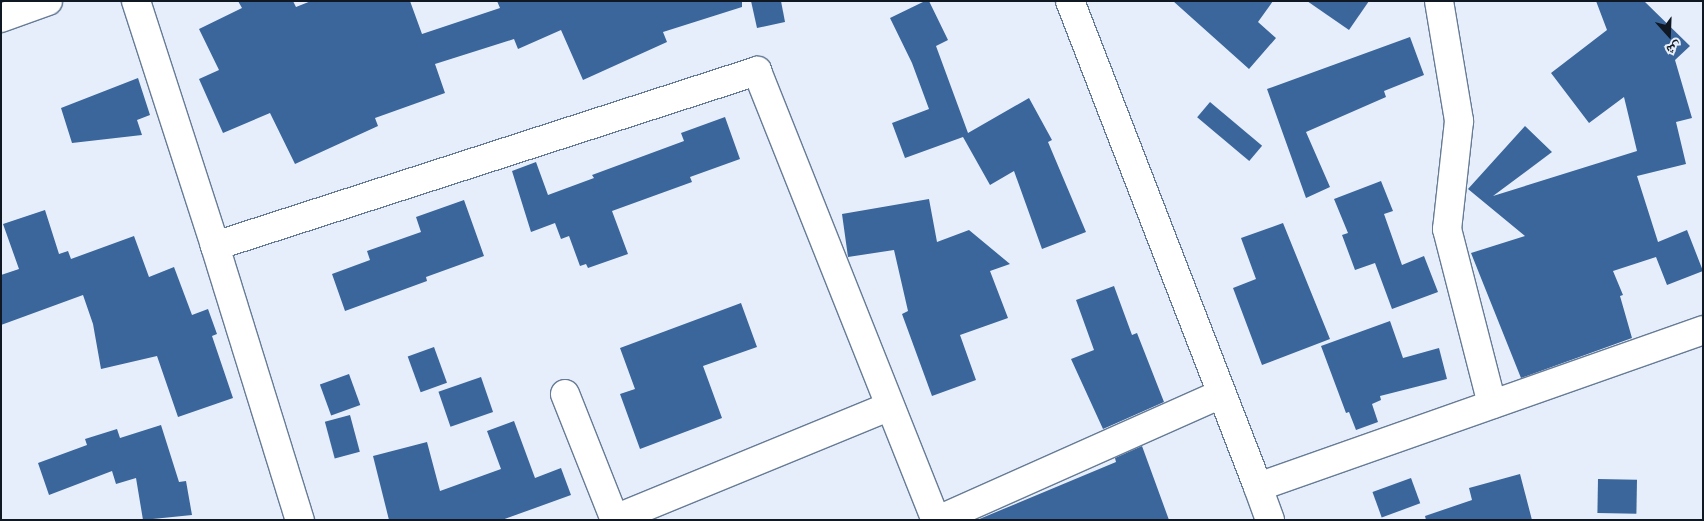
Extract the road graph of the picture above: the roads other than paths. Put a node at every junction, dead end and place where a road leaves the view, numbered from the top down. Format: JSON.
{"nodes":[{"id":1,"x":48,"y":1,"type":"edge"},
{"id":2,"x":136,"y":1,"type":"edge"},
{"id":3,"x":1070,"y":1,"type":"edge"},
{"id":4,"x":1439,"y":1,"type":"edge"},
{"id":5,"x":1,"y":18,"type":"edge"},
{"id":6,"x":215,"y":246,"type":"junction"},
{"id":7,"x":1703,"y":330,"type":"edge"},
{"id":8,"x":565,"y":394,"type":"dead end"},
{"id":9,"x":1221,"y":394,"type":"junction"},
{"id":10,"x":1492,"y":404,"type":"junction"},
{"id":11,"x":890,"y":406,"type":"junction"},
{"id":12,"x":1258,"y":487,"type":"junction"},
{"id":13,"x":615,"y":519,"type":"edge"},
{"id":14,"x":300,"y":520,"type":"edge"},
{"id":15,"x":937,"y":520,"type":"edge"},
{"id":16,"x":1270,"y":520,"type":"edge"}],
"edges":[{"from":1,"to":5,"type":"street"},
{"from":2,"to":6,"type":"street"},
{"from":3,"to":9,"type":"street"},
{"from":4,"to":10,"type":"street"},
{"from":6,"to":11,"type":"street"},
{"from":6,"to":14,"type":"street"},
{"from":7,"to":10,"type":"street"},
{"from":8,"to":13,"type":"street"},
{"from":9,"to":12,"type":"street"},
{"from":9,"to":15,"type":"street"},
{"from":10,"to":12,"type":"street"},
{"from":11,"to":13,"type":"street"},
{"from":11,"to":15,"type":"street"},
{"from":12,"to":16,"type":"street"}]}
